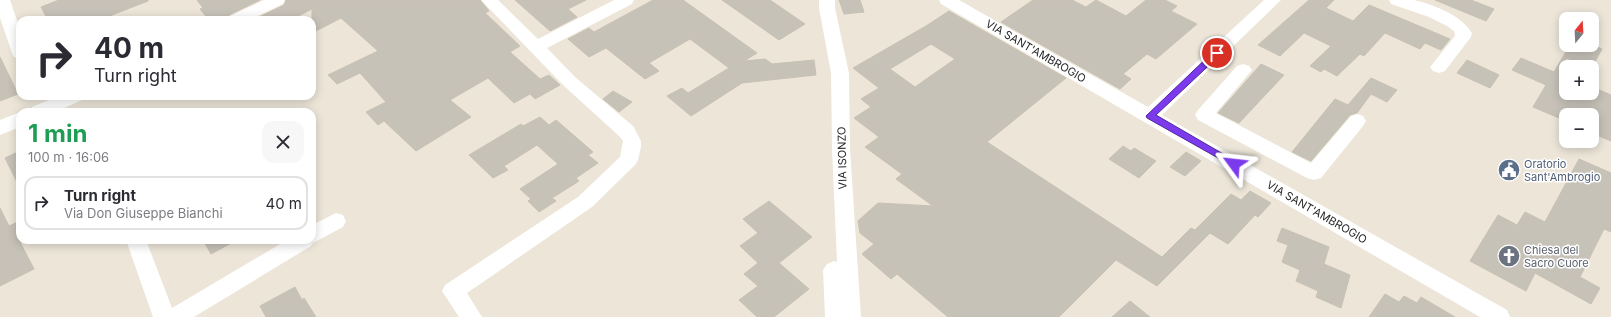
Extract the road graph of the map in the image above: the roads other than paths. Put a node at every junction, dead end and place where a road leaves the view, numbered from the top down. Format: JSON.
{"nodes":[{"id":1,"x":2,"y":0,"type":"edge"},
{"id":2,"x":277,"y":0,"type":"edge"},
{"id":3,"x":489,"y":0,"type":"edge"},
{"id":4,"x":626,"y":0,"type":"edge"},
{"id":5,"x":814,"y":0,"type":"edge"},
{"id":6,"x":827,"y":0,"type":"edge"},
{"id":7,"x":947,"y":0,"type":"edge"},
{"id":8,"x":1273,"y":0,"type":"edge"},
{"id":9,"x":1397,"y":0,"type":"edge"},
{"id":10,"x":244,"y":16,"type":"edge"},
{"id":11,"x":16,"y":41,"type":"edge"},
{"id":12,"x":536,"y":47,"type":"junction"},
{"id":13,"x":1439,"y":67,"type":"dead end"},
{"id":14,"x":1244,"y":70,"type":"dead end"},
{"id":15,"x":68,"y":101,"type":"edge"},
{"id":16,"x":49,"y":108,"type":"edge"},
{"id":17,"x":1150,"y":116,"type":"junction"},
{"id":18,"x":1357,"y":121,"type":"dead end"},
{"id":19,"x":16,"y":122,"type":"edge"},
{"id":20,"x":0,"y":128,"type":"edge"},
{"id":21,"x":1255,"y":142,"type":"junction"},
{"id":22,"x":1234,"y":164,"type":"junction"},
{"id":23,"x":336,"y":221,"type":"dead end"},
{"id":24,"x":316,"y":233,"type":"edge"},
{"id":25,"x":137,"y":244,"type":"edge"},
{"id":26,"x":297,"y":244,"type":"edge"},
{"id":27,"x":164,"y":317,"type":"edge"},
{"id":28,"x":175,"y":317,"type":"edge"},
{"id":29,"x":470,"y":317,"type":"edge"},
{"id":30,"x":836,"y":317,"type":"edge"},
{"id":31,"x":850,"y":317,"type":"edge"},
{"id":32,"x":1499,"y":317,"type":"edge"}],
"edges":[{"from":1,"to":11,"type":"street"},
{"from":2,"to":10,"type":"street"},
{"from":3,"to":12,"type":"street"},
{"from":4,"to":12,"type":"street"},
{"from":5,"to":30,"type":"street","name":"VIA ISONZO"},
{"from":6,"to":31,"type":"street","name":"VIA ISONZO"},
{"from":7,"to":17,"type":"street","name":"VIA SANT'AMBROGIO"},
{"from":8,"to":17,"type":"street"},
{"from":9,"to":13,"type":"street"},
{"from":12,"to":29,"type":"street"},
{"from":14,"to":21,"type":"street"},
{"from":15,"to":16,"type":"street"},
{"from":17,"to":22,"type":"street","name":"VIA SANT'AMBROGIO"},
{"from":18,"to":21,"type":"street"},
{"from":19,"to":20,"type":"street"},
{"from":21,"to":22,"type":"street"},
{"from":22,"to":32,"type":"street","name":"VIA SANT'AMBROGIO"},
{"from":23,"to":24,"type":"street"},
{"from":25,"to":27,"type":"street"},
{"from":26,"to":28,"type":"street"}]}
